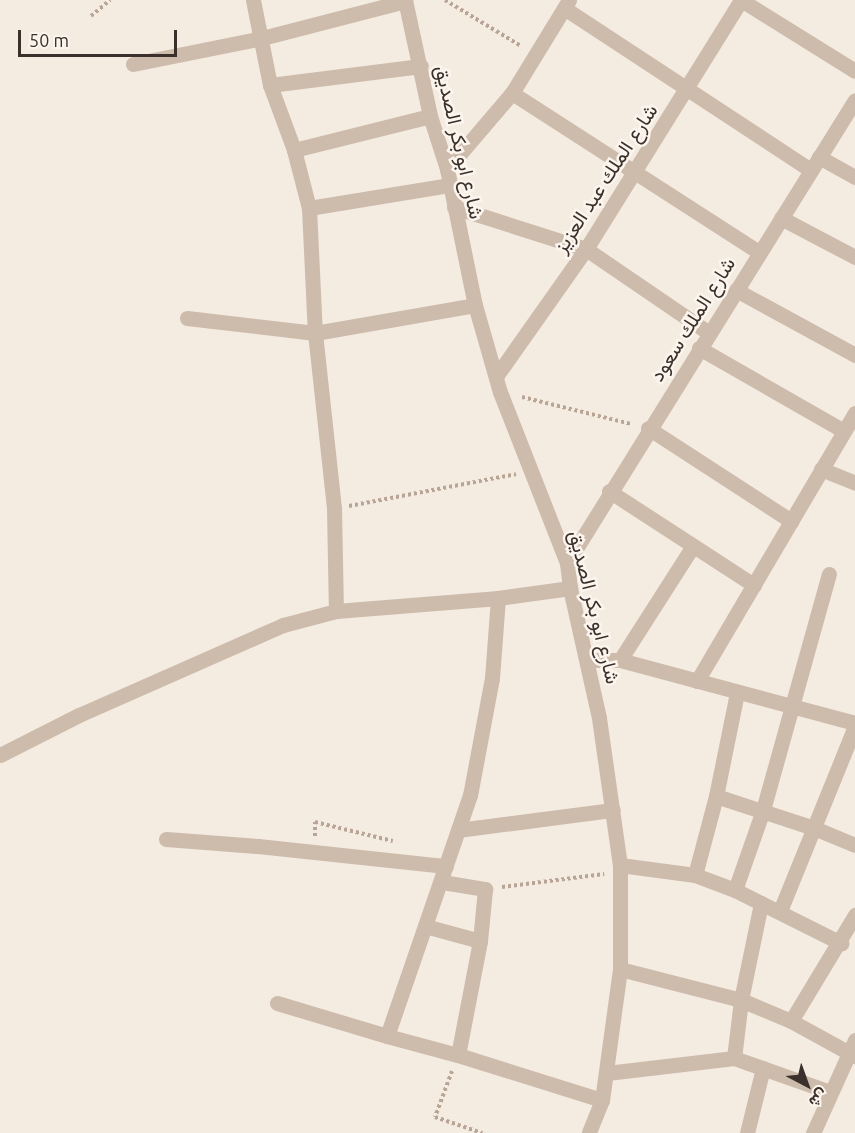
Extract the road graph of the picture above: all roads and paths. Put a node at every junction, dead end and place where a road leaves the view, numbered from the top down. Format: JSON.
{"nodes":[{"id":1,"x":110,"y":0,"type":"edge"},
{"id":2,"x":253,"y":0,"type":"edge"},
{"id":3,"x":405,"y":0,"type":"edge"},
{"id":4,"x":445,"y":0,"type":"edge"},
{"id":5,"x":741,"y":0,"type":"edge"},
{"id":6,"x":567,"y":4,"type":"edge"},
{"id":7,"x":91,"y":16,"type":"dead end"},
{"id":8,"x":262,"y":38,"type":"junction"},
{"id":9,"x":537,"y":55,"type":"junction"},
{"id":10,"x":133,"y":64,"type":"dead end"},
{"id":11,"x":421,"y":66,"type":"junction"},
{"id":12,"x":855,"y":72,"type":"edge"},
{"id":13,"x":270,"y":85,"type":"junction"},
{"id":14,"x":687,"y":88,"type":"junction"},
{"id":15,"x":512,"y":93,"type":"junction"},
{"id":16,"x":855,"y":100,"type":"edge"},
{"id":17,"x":430,"y":116,"type":"junction"},
{"id":18,"x":294,"y":150,"type":"junction"},
{"id":19,"x":815,"y":163,"type":"junction"},
{"id":20,"x":633,"y":174,"type":"junction"},
{"id":21,"x":448,"y":177,"type":"junction"},
{"id":22,"x":855,"y":177,"type":"edge"},
{"id":23,"x":454,"y":207,"type":"junction"},
{"id":24,"x":309,"y":208,"type":"junction"},
{"id":25,"x":781,"y":218,"type":"junction"},
{"id":26,"x":586,"y":249,"type":"junction"},
{"id":27,"x":759,"y":252,"type":"junction"},
{"id":28,"x":855,"y":257,"type":"edge"},
{"id":29,"x":736,"y":290,"type":"junction"},
{"id":30,"x":475,"y":305,"type":"junction"},
{"id":31,"x":187,"y":318,"type":"dead end"},
{"id":32,"x":315,"y":333,"type":"junction"},
{"id":33,"x":709,"y":333,"type":"junction"},
{"id":34,"x":699,"y":348,"type":"junction"},
{"id":35,"x":855,"y":355,"type":"edge"},
{"id":36,"x":497,"y":375,"type":"junction"},
{"id":37,"x":501,"y":392,"type":"junction"},
{"id":38,"x":855,"y":412,"type":"edge"},
{"id":39,"x":648,"y":428,"type":"junction"},
{"id":40,"x":844,"y":431,"type":"junction"},
{"id":41,"x":821,"y":469,"type":"junction"},
{"id":42,"x":533,"y":471,"type":"junction"},
{"id":43,"x":855,"y":483,"type":"edge"},
{"id":44,"x":609,"y":491,"type":"junction"},
{"id":45,"x":334,"y":510,"type":"junction"},
{"id":46,"x":791,"y":522,"type":"junction"},
{"id":47,"x":693,"y":546,"type":"junction"},
{"id":48,"x":567,"y":563,"type":"junction"},
{"id":49,"x":829,"y":574,"type":"dead end"},
{"id":50,"x":754,"y":585,"type":"junction"},
{"id":51,"x":570,"y":588,"type":"junction"},
{"id":52,"x":498,"y":598,"type":"junction"},
{"id":53,"x":336,"y":611,"type":"junction"},
{"id":54,"x":587,"y":660,"type":"junction"},
{"id":55,"x":620,"y":660,"type":"junction"},
{"id":56,"x":697,"y":681,"type":"junction"},
{"id":57,"x":737,"y":693,"type":"junction"},
{"id":58,"x":793,"y":709,"type":"junction"},
{"id":59,"x":855,"y":724,"type":"edge"},
{"id":60,"x":0,"y":754,"type":"edge"},
{"id":61,"x":716,"y":796,"type":"junction"},
{"id":62,"x":614,"y":810,"type":"junction"},
{"id":63,"x":763,"y":810,"type":"junction"},
{"id":64,"x":814,"y":828,"type":"junction"},
{"id":65,"x":458,"y":830,"type":"junction"},
{"id":66,"x":166,"y":839,"type":"dead end"},
{"id":67,"x":855,"y":845,"type":"edge"},
{"id":68,"x":446,"y":866,"type":"junction"},
{"id":69,"x":620,"y":869,"type":"junction"},
{"id":70,"x":695,"y":875,"type":"junction"},
{"id":71,"x":442,"y":882,"type":"junction"},
{"id":72,"x":485,"y":889,"type":"junction"},
{"id":73,"x":735,"y":890,"type":"junction"},
{"id":74,"x":761,"y":903,"type":"junction"},
{"id":75,"x":780,"y":911,"type":"junction"},
{"id":76,"x":855,"y":915,"type":"edge"},
{"id":77,"x":426,"y":926,"type":"junction"},
{"id":78,"x":480,"y":941,"type":"junction"},
{"id":79,"x":841,"y":943,"type":"junction"},
{"id":80,"x":620,"y":969,"type":"junction"},
{"id":81,"x":741,"y":1000,"type":"junction"},
{"id":82,"x":278,"y":1003,"type":"dead end"},
{"id":83,"x":791,"y":1021,"type":"junction"},
{"id":84,"x":387,"y":1036,"type":"junction"},
{"id":85,"x":853,"y":1050,"type":"edge"},
{"id":86,"x":458,"y":1055,"type":"junction"},
{"id":87,"x":734,"y":1058,"type":"junction"},
{"id":88,"x":763,"y":1068,"type":"junction"},
{"id":89,"x":607,"y":1072,"type":"junction"},
{"id":90,"x":830,"y":1092,"type":"junction"},
{"id":91,"x":602,"y":1100,"type":"junction"},
{"id":92,"x":482,"y":1133,"type":"edge"},
{"id":93,"x":589,"y":1133,"type":"edge"},
{"id":94,"x":747,"y":1133,"type":"edge"},
{"id":95,"x":813,"y":1133,"type":"edge"}],
"edges":[{"from":1,"to":7,"type":"path"},
{"from":2,"to":8,"type":"street"},
{"from":3,"to":8,"type":"street"},
{"from":3,"to":11,"type":"street","name":"شارع ابو بكر الصديق"},
{"from":4,"to":9,"type":"path"},
{"from":5,"to":12,"type":"street"},
{"from":5,"to":14,"type":"street","name":"شارع الملك عبد العزيز"},
{"from":6,"to":9,"type":"street"},
{"from":6,"to":14,"type":"street"},
{"from":8,"to":10,"type":"street"},
{"from":8,"to":13,"type":"street"},
{"from":9,"to":15,"type":"street"},
{"from":11,"to":13,"type":"street"},
{"from":11,"to":17,"type":"street","name":"شارع ابو بكر الصديق"},
{"from":13,"to":18,"type":"street"},
{"from":14,"to":19,"type":"street"},
{"from":14,"to":20,"type":"street","name":"شارع الملك عبد العزيز"},
{"from":15,"to":20,"type":"street"},
{"from":15,"to":21,"type":"street"},
{"from":16,"to":19,"type":"street","name":"شارع الملك سعود"},
{"from":17,"to":18,"type":"street"},
{"from":17,"to":21,"type":"street","name":"شارع ابو بكر الصديق"},
{"from":18,"to":24,"type":"street"},
{"from":19,"to":22,"type":"street"},
{"from":19,"to":25,"type":"street","name":"شارع الملك سعود"},
{"from":20,"to":26,"type":"street","name":"شارع الملك عبد العزيز"},
{"from":20,"to":27,"type":"street"},
{"from":21,"to":23,"type":"street","name":"شارع ابو بكر الصديق"},
{"from":21,"to":24,"type":"street"},
{"from":23,"to":26,"type":"street"},
{"from":23,"to":30,"type":"street","name":"شارع ابو بكر الصديق"},
{"from":24,"to":32,"type":"street"},
{"from":25,"to":27,"type":"street","name":"شارع الملك سعود"},
{"from":25,"to":28,"type":"street"},
{"from":26,"to":33,"type":"street"},
{"from":26,"to":36,"type":"street","name":"شارع الملك عبد العزيز"},
{"from":27,"to":29,"type":"street","name":"شارع الملك سعود"},
{"from":29,"to":33,"type":"street","name":"شارع الملك سعود"},
{"from":29,"to":35,"type":"street"},
{"from":30,"to":32,"type":"street"},
{"from":30,"to":36,"type":"street","name":"شارع ابو بكر الصديق"},
{"from":31,"to":32,"type":"street"},
{"from":32,"to":45,"type":"street"},
{"from":33,"to":34,"type":"street","name":"شارع الملك سعود"},
{"from":34,"to":39,"type":"street","name":"شارع الملك سعود"},
{"from":34,"to":40,"type":"street"},
{"from":36,"to":37,"type":"street","name":"شارع ابو بكر الصديق"},
{"from":37,"to":39,"type":"path"},
{"from":37,"to":42,"type":"street","name":"شارع ابو بكر الصديق"},
{"from":38,"to":40,"type":"street"},
{"from":39,"to":44,"type":"street","name":"شارع الملك سعود"},
{"from":39,"to":46,"type":"street"},
{"from":40,"to":41,"type":"street"},
{"from":41,"to":43,"type":"street"},
{"from":41,"to":46,"type":"street"},
{"from":42,"to":45,"type":"path"},
{"from":42,"to":48,"type":"street","name":"شارع ابو بكر الصديق"},
{"from":44,"to":47,"type":"street"},
{"from":44,"to":48,"type":"street","name":"شارع الملك سعود"},
{"from":45,"to":53,"type":"street"},
{"from":46,"to":50,"type":"street"},
{"from":47,"to":50,"type":"street"},
{"from":47,"to":55,"type":"street"},
{"from":48,"to":51,"type":"street","name":"شارع ابو بكر الصديق"},
{"from":49,"to":58,"type":"street"},
{"from":50,"to":56,"type":"street"},
{"from":51,"to":52,"type":"street"},
{"from":51,"to":54,"type":"street","name":"شارع ابو بكر الصديق"},
{"from":52,"to":53,"type":"street"},
{"from":52,"to":65,"type":"street"},
{"from":53,"to":60,"type":"street"},
{"from":54,"to":55,"type":"street"},
{"from":54,"to":62,"type":"street","name":"شارع ابو بكر الصديق"},
{"from":55,"to":56,"type":"street"},
{"from":56,"to":57,"type":"street"},
{"from":57,"to":58,"type":"street"},
{"from":57,"to":61,"type":"street"},
{"from":58,"to":59,"type":"street"},
{"from":58,"to":63,"type":"street"},
{"from":59,"to":64,"type":"street"},
{"from":61,"to":63,"type":"street"},
{"from":61,"to":70,"type":"street"},
{"from":62,"to":65,"type":"street"},
{"from":62,"to":69,"type":"street","name":"شارع ابو بكر الصديق"},
{"from":63,"to":64,"type":"street"},
{"from":63,"to":73,"type":"street"},
{"from":64,"to":67,"type":"street"},
{"from":64,"to":75,"type":"street"},
{"from":65,"to":68,"type":"street"},
{"from":66,"to":68,"type":"street"},
{"from":68,"to":71,"type":"street"},
{"from":69,"to":70,"type":"street"},
{"from":69,"to":72,"type":"path"},
{"from":69,"to":80,"type":"street","name":"شارع ابو بكر الصديق"},
{"from":70,"to":73,"type":"street"},
{"from":71,"to":72,"type":"street"},
{"from":71,"to":77,"type":"street"},
{"from":72,"to":78,"type":"street"},
{"from":73,"to":74,"type":"street"},
{"from":74,"to":75,"type":"street"},
{"from":74,"to":81,"type":"street"},
{"from":75,"to":79,"type":"street"},
{"from":76,"to":79,"type":"street"},
{"from":77,"to":78,"type":"street"},
{"from":77,"to":84,"type":"street"},
{"from":78,"to":86,"type":"street"},
{"from":79,"to":83,"type":"street"},
{"from":80,"to":81,"type":"street"},
{"from":80,"to":89,"type":"street","name":"شارع ابو بكر الصديق"},
{"from":81,"to":83,"type":"street"},
{"from":81,"to":87,"type":"street"},
{"from":82,"to":84,"type":"street"},
{"from":83,"to":85,"type":"street"},
{"from":84,"to":86,"type":"street"},
{"from":85,"to":90,"type":"street"},
{"from":86,"to":91,"type":"street"},
{"from":86,"to":92,"type":"path"},
{"from":87,"to":88,"type":"street"},
{"from":87,"to":89,"type":"street"},
{"from":88,"to":90,"type":"street"},
{"from":88,"to":94,"type":"street"},
{"from":89,"to":91,"type":"street","name":"شارع ابو بكر الصديق"},
{"from":90,"to":95,"type":"street"},
{"from":91,"to":93,"type":"street","name":"شارع ابو بكر الصديق"}]}
